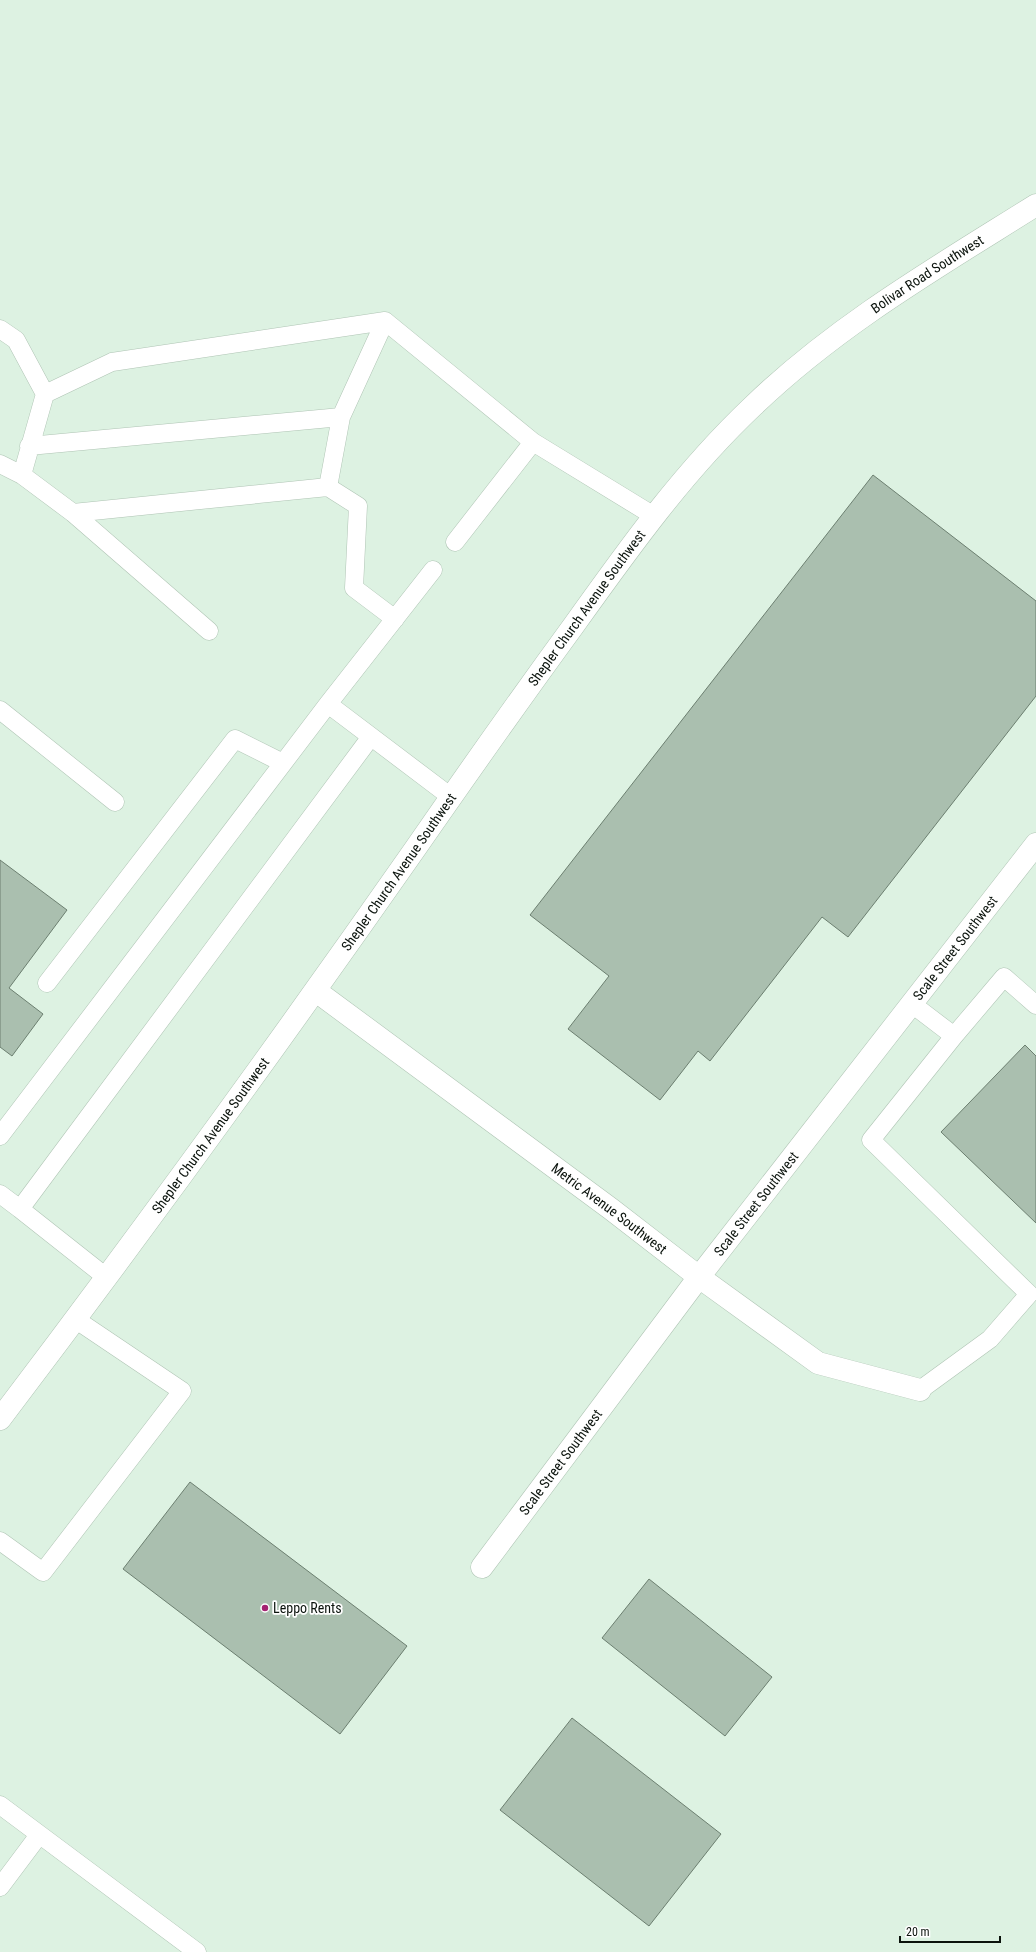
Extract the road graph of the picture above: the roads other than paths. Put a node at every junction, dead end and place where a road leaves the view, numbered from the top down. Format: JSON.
{"nodes":[{"id":1,"x":1036,"y":204,"type":"edge"},
{"id":2,"x":385,"y":321,"type":"junction"},
{"id":3,"x":0,"y":329,"type":"edge"},
{"id":4,"x":821,"y":347,"type":"joint"},
{"id":5,"x":45,"y":394,"type":"junction"},
{"id":6,"x":341,"y":417,"type":"junction"},
{"id":7,"x":533,"y":442,"type":"junction"},
{"id":8,"x":29,"y":446,"type":"junction"},
{"id":9,"x":0,"y":464,"type":"edge"},
{"id":10,"x":22,"y":475,"type":"junction"},
{"id":11,"x":328,"y":487,"type":"junction"},
{"id":12,"x":73,"y":513,"type":"junction"},
{"id":13,"x":654,"y":516,"type":"junction"},
{"id":14,"x":455,"y":542,"type":"dead end"},
{"id":15,"x":433,"y":570,"type":"dead end"},
{"id":16,"x":395,"y":619,"type":"junction"},
{"id":17,"x":209,"y":631,"type":"dead end"},
{"id":18,"x":328,"y":704,"type":"junction"},
{"id":19,"x":0,"y":710,"type":"edge"},
{"id":20,"x":370,"y":738,"type":"junction"},
{"id":21,"x":283,"y":763,"type":"junction"},
{"id":22,"x":451,"y":797,"type":"junction"},
{"id":23,"x":115,"y":802,"type":"dead end"},
{"id":24,"x":1036,"y":844,"type":"edge"},
{"id":25,"x":47,"y":983,"type":"dead end"},
{"id":26,"x":316,"y":991,"type":"junction"},
{"id":27,"x":912,"y":1004,"type":"junction"},
{"id":28,"x":1036,"y":1005,"type":"edge"},
{"id":29,"x":954,"y":1036,"type":"junction"},
{"id":30,"x":0,"y":1136,"type":"edge"},
{"id":31,"x":0,"y":1194,"type":"edge"},
{"id":32,"x":20,"y":1209,"type":"junction"},
{"id":33,"x":106,"y":1277,"type":"junction"},
{"id":34,"x":699,"y":1277,"type":"junction"},
{"id":35,"x":1033,"y":1297,"type":"edge"},
{"id":36,"x":75,"y":1319,"type":"junction"},
{"id":37,"x":920,"y":1390,"type":"joint"},
{"id":38,"x":0,"y":1419,"type":"edge"},
{"id":39,"x":0,"y":1541,"type":"edge"},
{"id":40,"x":482,"y":1567,"type":"dead end"},
{"id":41,"x":0,"y":1805,"type":"edge"},
{"id":42,"x":39,"y":1835,"type":"junction"},
{"id":43,"x":0,"y":1887,"type":"edge"},
{"id":44,"x":197,"y":1952,"type":"edge"}],
"edges":[{"from":1,"to":4,"type":"street","name":"Bolivar Road Southwest"},
{"from":2,"to":5,"type":"lane"},
{"from":2,"to":6,"type":"lane"},
{"from":2,"to":7,"type":"lane"},
{"from":3,"to":5,"type":"lane"},
{"from":4,"to":13,"type":"street","name":"Shepler Church Avenue Southwest"},
{"from":5,"to":8,"type":"lane"},
{"from":6,"to":8,"type":"lane"},
{"from":6,"to":11,"type":"lane"},
{"from":7,"to":13,"type":"lane"},
{"from":7,"to":14,"type":"lane"},
{"from":8,"to":10,"type":"lane"},
{"from":9,"to":10,"type":"lane"},
{"from":10,"to":12,"type":"lane"},
{"from":11,"to":12,"type":"lane"},
{"from":11,"to":16,"type":"lane"},
{"from":12,"to":17,"type":"lane"},
{"from":13,"to":22,"type":"street","name":"Shepler Church Avenue Southwest"},
{"from":15,"to":16,"type":"lane"},
{"from":16,"to":18,"type":"lane"},
{"from":18,"to":20,"type":"lane"},
{"from":18,"to":21,"type":"lane"},
{"from":19,"to":23,"type":"lane"},
{"from":20,"to":22,"type":"lane"},
{"from":20,"to":32,"type":"lane"},
{"from":21,"to":25,"type":"lane"},
{"from":21,"to":30,"type":"lane"},
{"from":22,"to":26,"type":"street","name":"Shepler Church Avenue Southwest"},
{"from":24,"to":27,"type":"street","name":"Scale Street Southwest"},
{"from":26,"to":33,"type":"street","name":"Shepler Church Avenue Southwest"},
{"from":26,"to":34,"type":"street","name":"Metric Avenue Southwest"},
{"from":27,"to":29,"type":"lane"},
{"from":27,"to":34,"type":"street","name":"Scale Street Southwest"},
{"from":28,"to":29,"type":"lane"},
{"from":29,"to":35,"type":"lane"},
{"from":31,"to":32,"type":"lane"},
{"from":32,"to":33,"type":"lane"},
{"from":33,"to":36,"type":"street","name":"Shepler Church Avenue Southwest"},
{"from":34,"to":37,"type":"street","name":"Metric Avenue Southwest"},
{"from":34,"to":40,"type":"street","name":"Scale Street Southwest"},
{"from":35,"to":37,"type":"lane"},
{"from":36,"to":38,"type":"street","name":"Shepler Church Avenue Southwest"},
{"from":36,"to":39,"type":"lane"},
{"from":41,"to":42,"type":"lane"},
{"from":42,"to":43,"type":"lane"},
{"from":42,"to":44,"type":"lane"}]}
